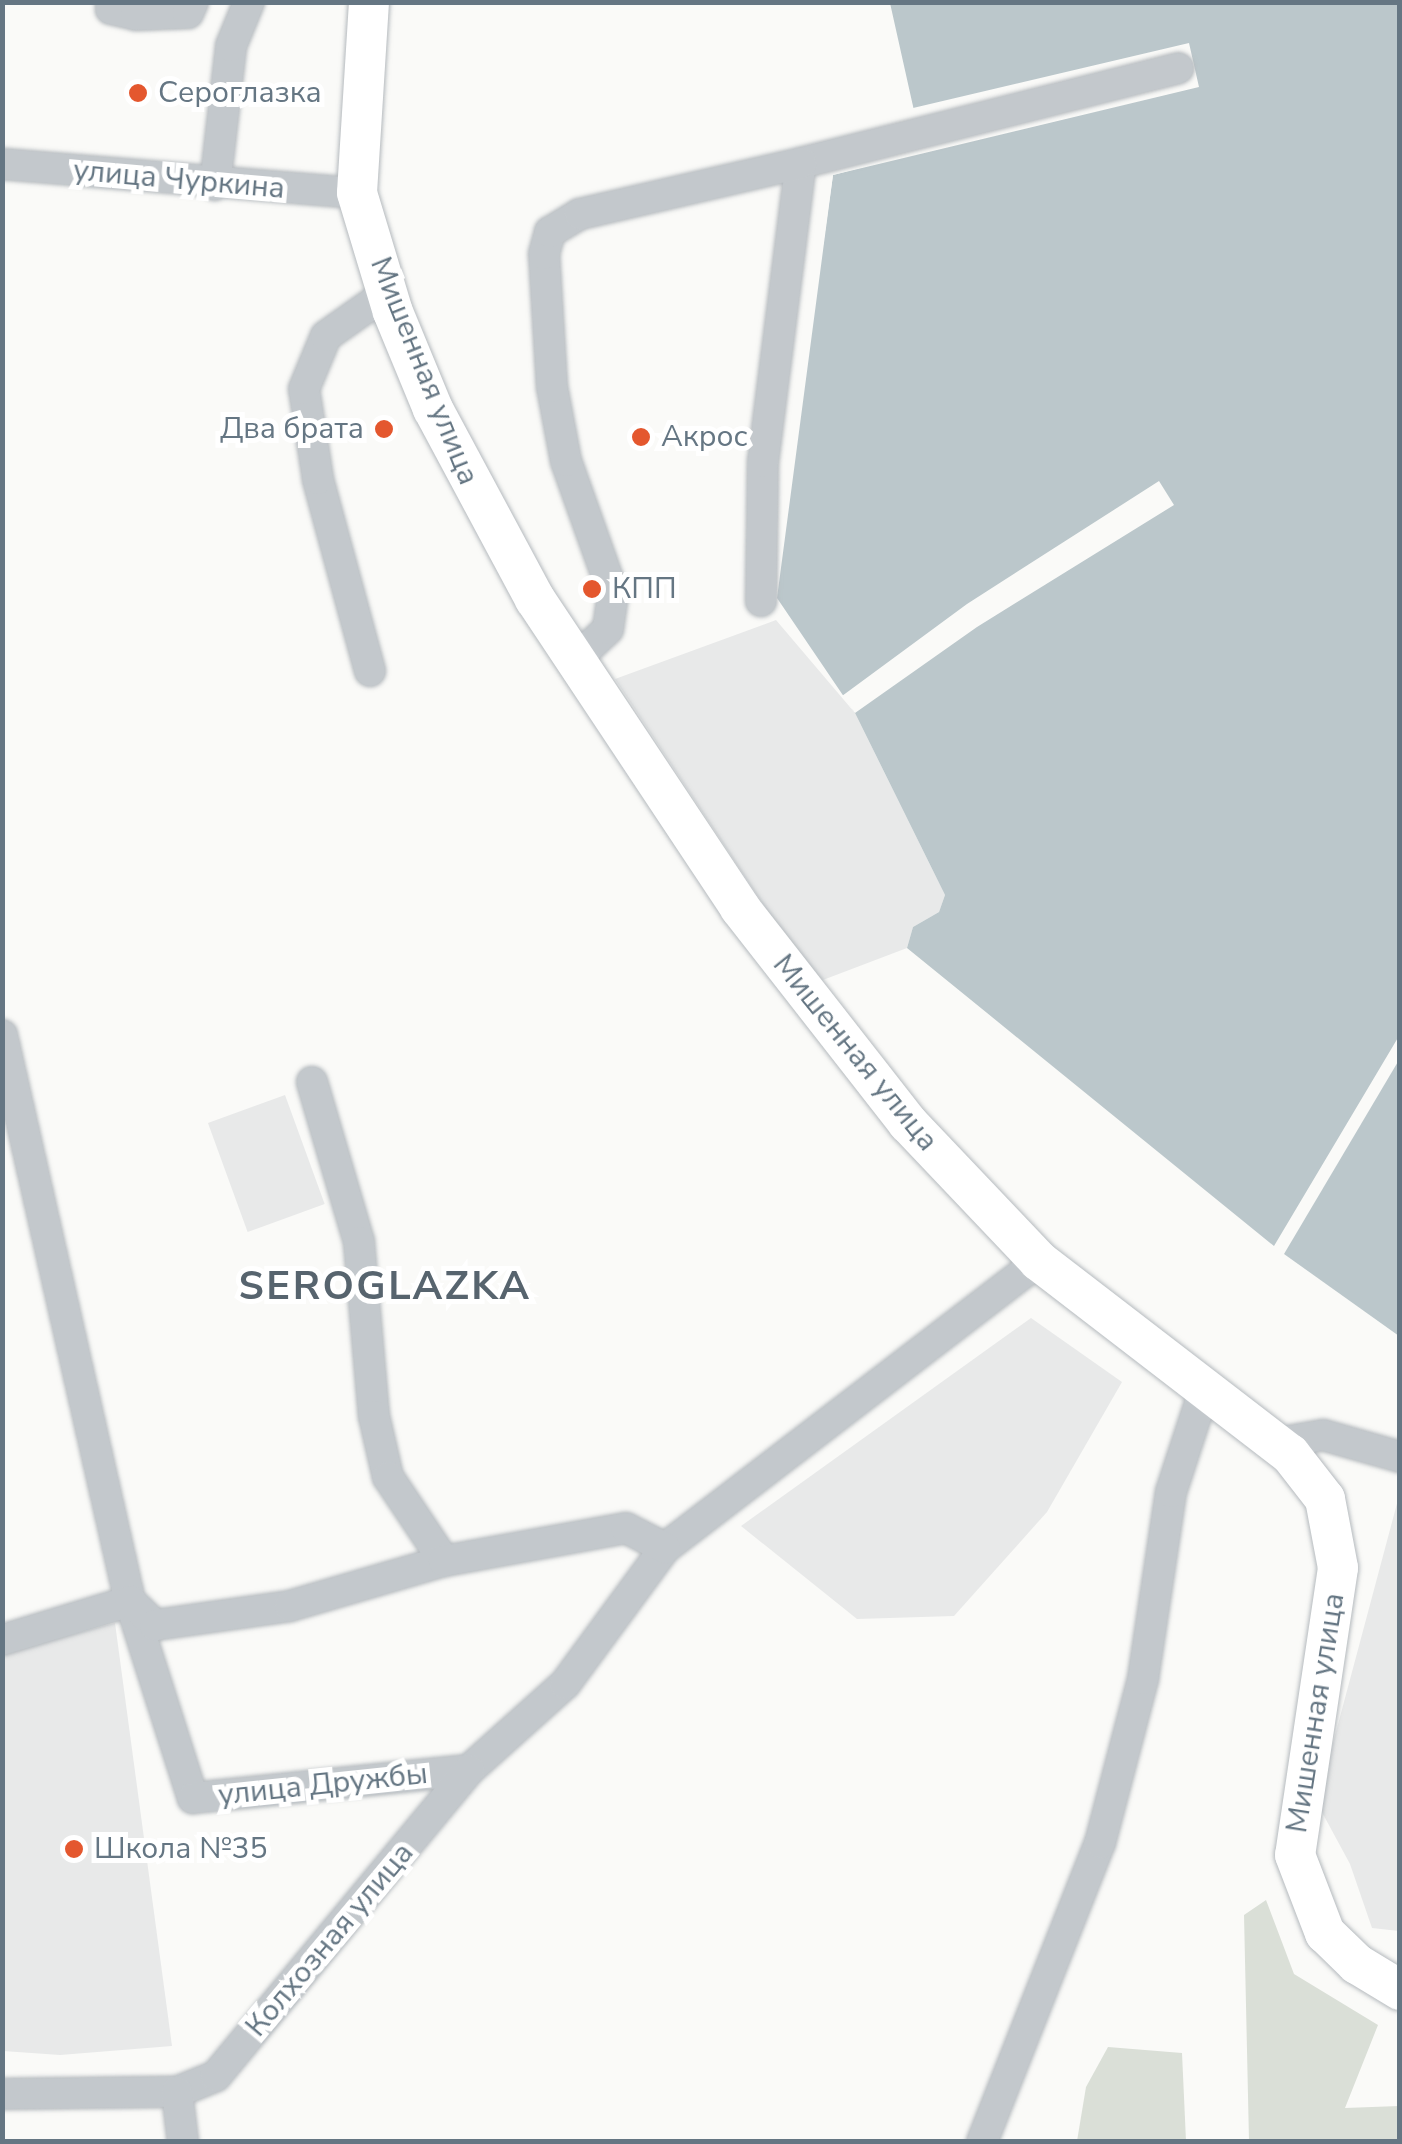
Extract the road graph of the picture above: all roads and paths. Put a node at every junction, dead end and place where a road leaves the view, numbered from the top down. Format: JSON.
{"nodes":[{"id":1,"x":111,"y":2,"type":"edge"},
{"id":2,"x":192,"y":2,"type":"edge"},
{"id":3,"x":249,"y":2,"type":"edge"},
{"id":4,"x":369,"y":2,"type":"edge"},
{"id":5,"x":1178,"y":68,"type":"dead end"},
{"id":6,"x":3,"y":163,"type":"edge"},
{"id":7,"x":801,"y":163,"type":"junction"},
{"id":8,"x":215,"y":185,"type":"junction"},
{"id":9,"x":357,"y":193,"type":"junction"},
{"id":10,"x":387,"y":293,"type":"junction"},
{"id":11,"x":761,"y":602,"type":"dead end"},
{"id":12,"x":575,"y":660,"type":"junction"},
{"id":13,"x":370,"y":671,"type":"dead end"},
{"id":14,"x":2,"y":1036,"type":"edge"},
{"id":15,"x":312,"y":1082,"type":"dead end"},
{"id":16,"x":1039,"y":1261,"type":"junction"},
{"id":17,"x":1204,"y":1391,"type":"junction"},
{"id":18,"x":1277,"y":1443,"type":"junction"},
{"id":19,"x":1400,"y":1457,"type":"edge"},
{"id":20,"x":665,"y":1548,"type":"junction"},
{"id":21,"x":444,"y":1562,"type":"junction"},
{"id":22,"x":130,"y":1601,"type":"junction"},
{"id":23,"x":2,"y":1640,"type":"edge"},
{"id":24,"x":469,"y":1770,"type":"junction"},
{"id":25,"x":1400,"y":1990,"type":"edge"},
{"id":26,"x":2,"y":2094,"type":"edge"},
{"id":27,"x":178,"y":2101,"type":"junction"},
{"id":28,"x":183,"y":2142,"type":"edge"},
{"id":29,"x":982,"y":2142,"type":"edge"}],
"edges":[{"from":1,"to":2,"type":"street"},
{"from":3,"to":8,"type":"street"},
{"from":4,"to":9,"type":"main road","name":"Мишенная улица"},
{"from":5,"to":7,"type":"street"},
{"from":6,"to":8,"type":"street","name":"улица Чуркина"},
{"from":7,"to":11,"type":"street"},
{"from":7,"to":12,"type":"street"},
{"from":8,"to":9,"type":"street","name":"улица Чуркина"},
{"from":9,"to":10,"type":"main road","name":"Мишенная улица"},
{"from":10,"to":12,"type":"main road","name":"Мишенная улица"},
{"from":10,"to":13,"type":"street"},
{"from":12,"to":16,"type":"main road","name":"Мишенная улица"},
{"from":14,"to":22,"type":"street","name":"улица Дружбы"},
{"from":15,"to":21,"type":"street"},
{"from":16,"to":17,"type":"main road","name":"Мишенная улица"},
{"from":16,"to":20,"type":"street","name":"улица Дружбы"},
{"from":17,"to":18,"type":"main road","name":"Мишенная улица"},
{"from":17,"to":29,"type":"street"},
{"from":18,"to":19,"type":"street"},
{"from":18,"to":25,"type":"main road","name":"Мишенная улица"},
{"from":20,"to":21,"type":"street"},
{"from":20,"to":24,"type":"street","name":"улица Дружбы"},
{"from":21,"to":22,"type":"street"},
{"from":22,"to":23,"type":"street"},
{"from":22,"to":24,"type":"street","name":"улица Дружбы"},
{"from":24,"to":27,"type":"street","name":"Колхозная улица"},
{"from":26,"to":27,"type":"street"},
{"from":27,"to":28,"type":"street"}]}
